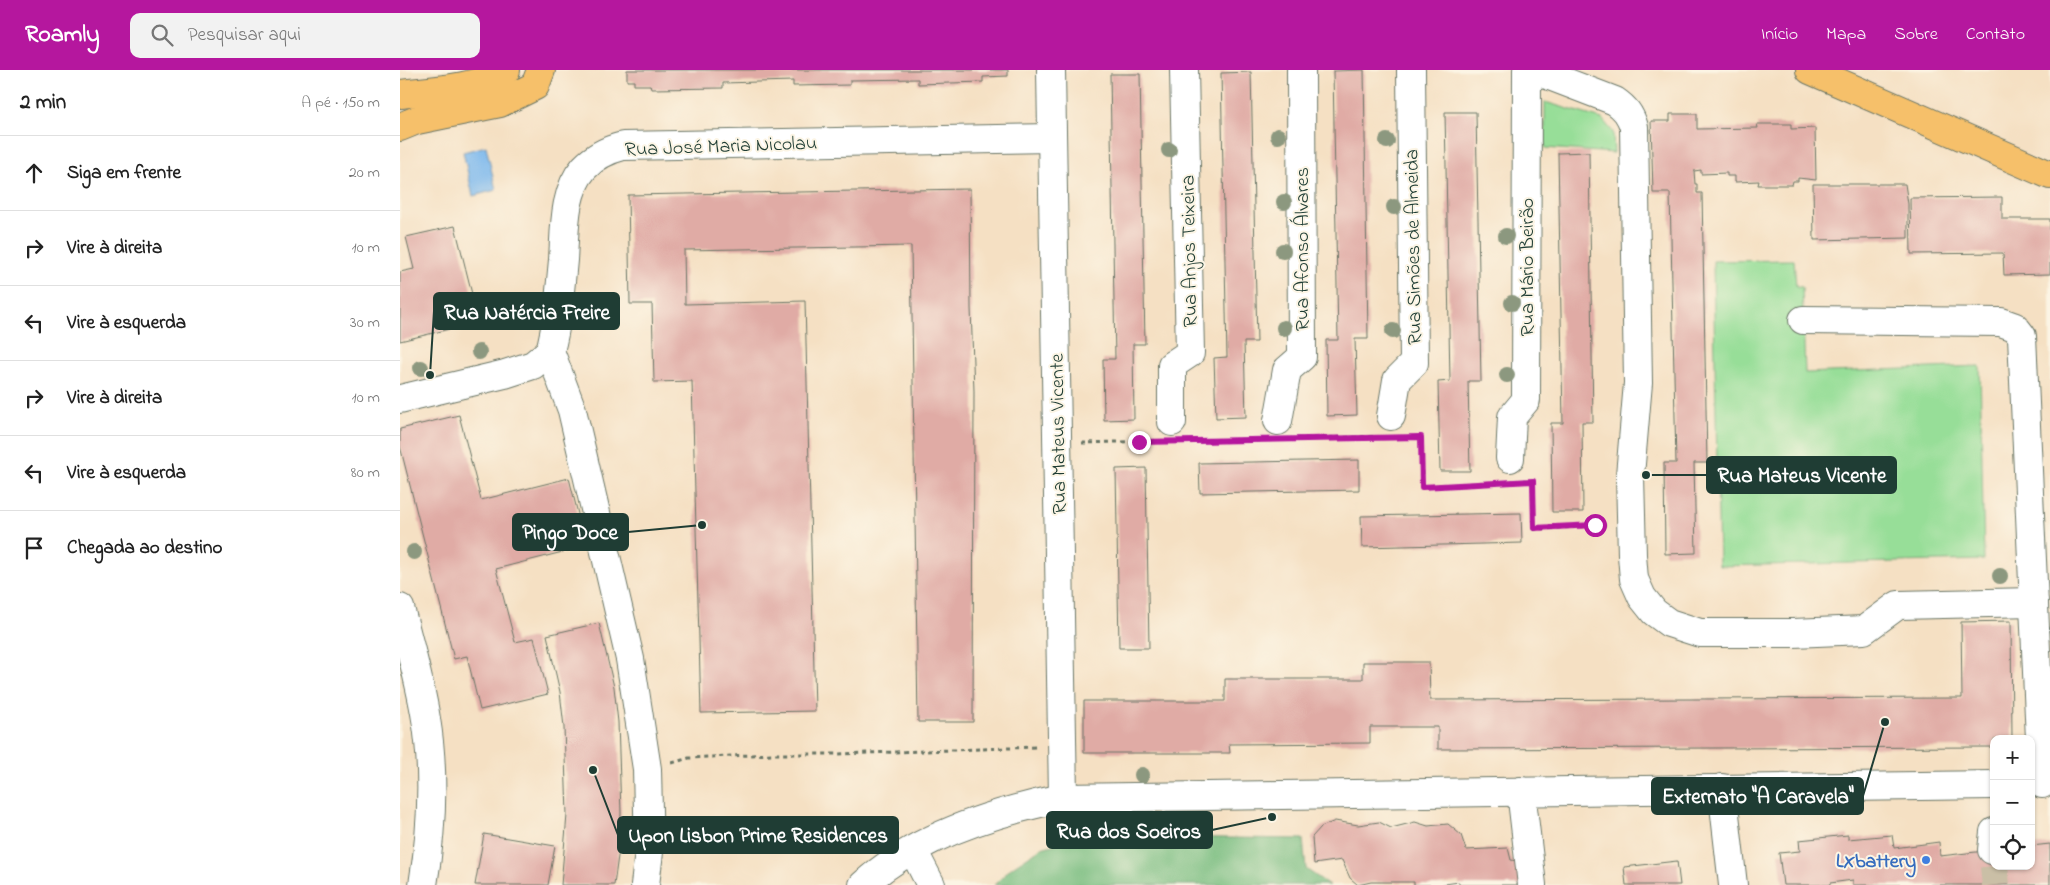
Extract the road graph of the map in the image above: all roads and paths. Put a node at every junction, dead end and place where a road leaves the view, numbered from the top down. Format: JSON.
{"nodes":[{"id":1,"x":506,"y":70,"type":"edge"},
{"id":2,"x":541,"y":70,"type":"edge"},
{"id":3,"x":1051,"y":70,"type":"edge"},
{"id":4,"x":1184,"y":70,"type":"edge"},
{"id":5,"x":1300,"y":70,"type":"edge"},
{"id":6,"x":1411,"y":70,"type":"edge"},
{"id":7,"x":1527,"y":70,"type":"edge"},
{"id":8,"x":1534,"y":70,"type":"edge"},
{"id":9,"x":1810,"y":70,"type":"edge"},
{"id":10,"x":400,"y":94,"type":"edge"},
{"id":11,"x":400,"y":127,"type":"edge"},
{"id":12,"x":1052,"y":138,"type":"junction"},
{"id":13,"x":2050,"y":175,"type":"edge"},
{"id":14,"x":1803,"y":320,"type":"dead end"},
{"id":15,"x":550,"y":351,"type":"junction"},
{"id":16,"x":400,"y":399,"type":"edge"},
{"id":17,"x":1391,"y":430,"type":"junction"},
{"id":18,"x":1278,"y":433,"type":"junction"},
{"id":19,"x":1171,"y":435,"type":"junction"},
{"id":20,"x":1109,"y":442,"type":"dead end"},
{"id":21,"x":1513,"y":474,"type":"junction"},
{"id":22,"x":1595,"y":525,"type":"dead end"},
{"id":23,"x":2034,"y":602,"type":"junction"},
{"id":24,"x":400,"y":608,"type":"edge"},
{"id":25,"x":1036,"y":746,"type":"dead end"},
{"id":26,"x":690,"y":758,"type":"dead end"},
{"id":27,"x":2041,"y":784,"type":"edge"},
{"id":28,"x":1990,"y":785,"type":"edge"},
{"id":29,"x":1722,"y":788,"type":"junction"},
{"id":30,"x":1521,"y":791,"type":"junction"},
{"id":31,"x":1063,"y":798,"type":"junction"},
{"id":32,"x":913,"y":850,"type":"junction"},
{"id":33,"x":423,"y":885,"type":"edge"},
{"id":34,"x":644,"y":885,"type":"edge"},
{"id":35,"x":863,"y":885,"type":"edge"},
{"id":36,"x":931,"y":885,"type":"edge"},
{"id":37,"x":1532,"y":885,"type":"edge"},
{"id":38,"x":1733,"y":885,"type":"edge"}],
"edges":[{"from":1,"to":10,"type":"main road"},
{"from":2,"to":11,"type":"main road"},
{"from":3,"to":12,"type":"street","name":"Rua Mateus Vicente"},
{"from":4,"to":19,"type":"street","name":"Rua Anjos Teixeira"},
{"from":5,"to":18,"type":"street","name":"Rua Afonso Álvares"},
{"from":6,"to":17,"type":"street","name":"Rua Simões de Almeida"},
{"from":7,"to":21,"type":"street","name":"Rua Mário Beirão"},
{"from":8,"to":23,"type":"street"},
{"from":9,"to":13,"type":"main road"},
{"from":12,"to":15,"type":"street","name":"Rua José Maria Nicolau"},
{"from":12,"to":31,"type":"street","name":"Rua Mateus Vicente"},
{"from":14,"to":23,"type":"street"},
{"from":15,"to":16,"type":"street"},
{"from":15,"to":34,"type":"street"},
{"from":17,"to":18,"type":"path"},
{"from":17,"to":21,"type":"path"},
{"from":18,"to":19,"type":"path"},
{"from":19,"to":20,"type":"path"},
{"from":21,"to":22,"type":"path"},
{"from":23,"to":27,"type":"street"},
{"from":24,"to":33,"type":"street"},
{"from":25,"to":26,"type":"path"},
{"from":28,"to":29,"type":"street"},
{"from":29,"to":30,"type":"street"},
{"from":29,"to":38,"type":"street"},
{"from":30,"to":31,"type":"street"},
{"from":30,"to":37,"type":"street"},
{"from":31,"to":32,"type":"street"},
{"from":32,"to":35,"type":"street"},
{"from":32,"to":36,"type":"street"}]}
